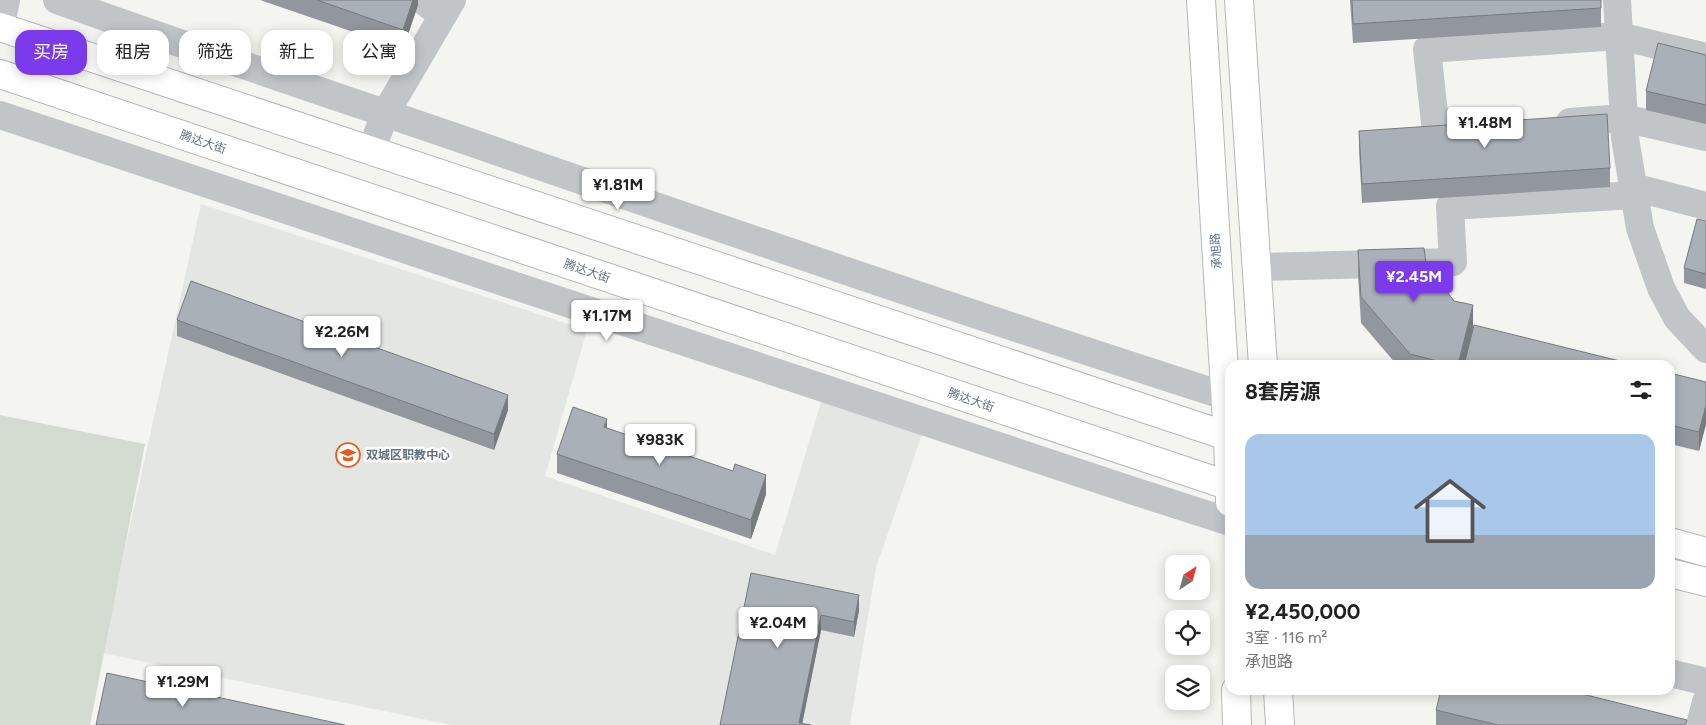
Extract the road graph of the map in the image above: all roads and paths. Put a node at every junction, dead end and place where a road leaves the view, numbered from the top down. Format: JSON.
{"nodes":[{"id":1,"x":6,"y":0,"type":"edge"},
{"id":2,"x":57,"y":0,"type":"edge"},
{"id":3,"x":1201,"y":0,"type":"edge"},
{"id":4,"x":1239,"y":0,"type":"edge"},
{"id":5,"x":1617,"y":0,"type":"edge"},
{"id":6,"x":439,"y":5,"type":"edge"},
{"id":7,"x":0,"y":28,"type":"edge"},
{"id":8,"x":1619,"y":36,"type":"junction"},
{"id":9,"x":1706,"y":57,"type":"edge"},
{"id":10,"x":0,"y":74,"type":"edge"},
{"id":11,"x":386,"y":114,"type":"junction"},
{"id":12,"x":0,"y":115,"type":"edge"},
{"id":13,"x":1624,"y":118,"type":"junction"},
{"id":14,"x":1545,"y":124,"type":"edge"},
{"id":15,"x":1496,"y":127,"type":"edge"},
{"id":16,"x":1706,"y":137,"type":"edge"},
{"id":17,"x":371,"y":151,"type":"junction"},
{"id":18,"x":1634,"y":191,"type":"junction"},
{"id":19,"x":1706,"y":206,"type":"edge"},
{"id":20,"x":1257,"y":267,"type":"junction"},
{"id":21,"x":1706,"y":349,"type":"edge"},
{"id":22,"x":1264,"y":360,"type":"edge"},
{"id":23,"x":1225,"y":396,"type":"joint"},
{"id":24,"x":1225,"y":436,"type":"edge"},
{"id":25,"x":1225,"y":484,"type":"edge"},
{"id":26,"x":1225,"y":520,"type":"edge"},
{"id":27,"x":1675,"y":543,"type":"edge"},
{"id":28,"x":1706,"y":552,"type":"edge"},
{"id":29,"x":1675,"y":574,"type":"edge"},
{"id":30,"x":1706,"y":582,"type":"edge"},
{"id":31,"x":1675,"y":674,"type":"edge"},
{"id":32,"x":1706,"y":682,"type":"edge"},
{"id":33,"x":1236,"y":695,"type":"edge"},
{"id":34,"x":1278,"y":695,"type":"edge"},
{"id":35,"x":1706,"y":702,"type":"edge"},
{"id":36,"x":1237,"y":725,"type":"edge"},
{"id":37,"x":1280,"y":725,"type":"edge"},
{"id":38,"x":1700,"y":725,"type":"edge"}],
"edges":[{"from":1,"to":7,"type":"street"},
{"from":2,"to":11,"type":"street"},
{"from":3,"to":23,"type":"main road","name":"承旭路"},
{"from":4,"to":20,"type":"main road"},
{"from":5,"to":8,"type":"street"},
{"from":6,"to":11,"type":"street"},
{"from":7,"to":17,"type":"main road"},
{"from":8,"to":9,"type":"street"},
{"from":8,"to":13,"type":"street"},
{"from":8,"to":15,"type":"street"},
{"from":10,"to":25,"type":"main road","name":"腾达大街"},
{"from":11,"to":17,"type":"street"},
{"from":11,"to":23,"type":"street"},
{"from":12,"to":26,"type":"street"},
{"from":13,"to":14,"type":"street"},
{"from":13,"to":16,"type":"street"},
{"from":13,"to":18,"type":"street"},
{"from":17,"to":24,"type":"main road"},
{"from":18,"to":19,"type":"street"},
{"from":18,"to":20,"type":"street"},
{"from":18,"to":21,"type":"street"},
{"from":20,"to":22,"type":"main road"},
{"from":27,"to":28,"type":"main road"},
{"from":29,"to":30,"type":"main road"},
{"from":31,"to":32,"type":"street"},
{"from":33,"to":36,"type":"main road"},
{"from":34,"to":37,"type":"main road"},
{"from":35,"to":38,"type":"street"}]}
